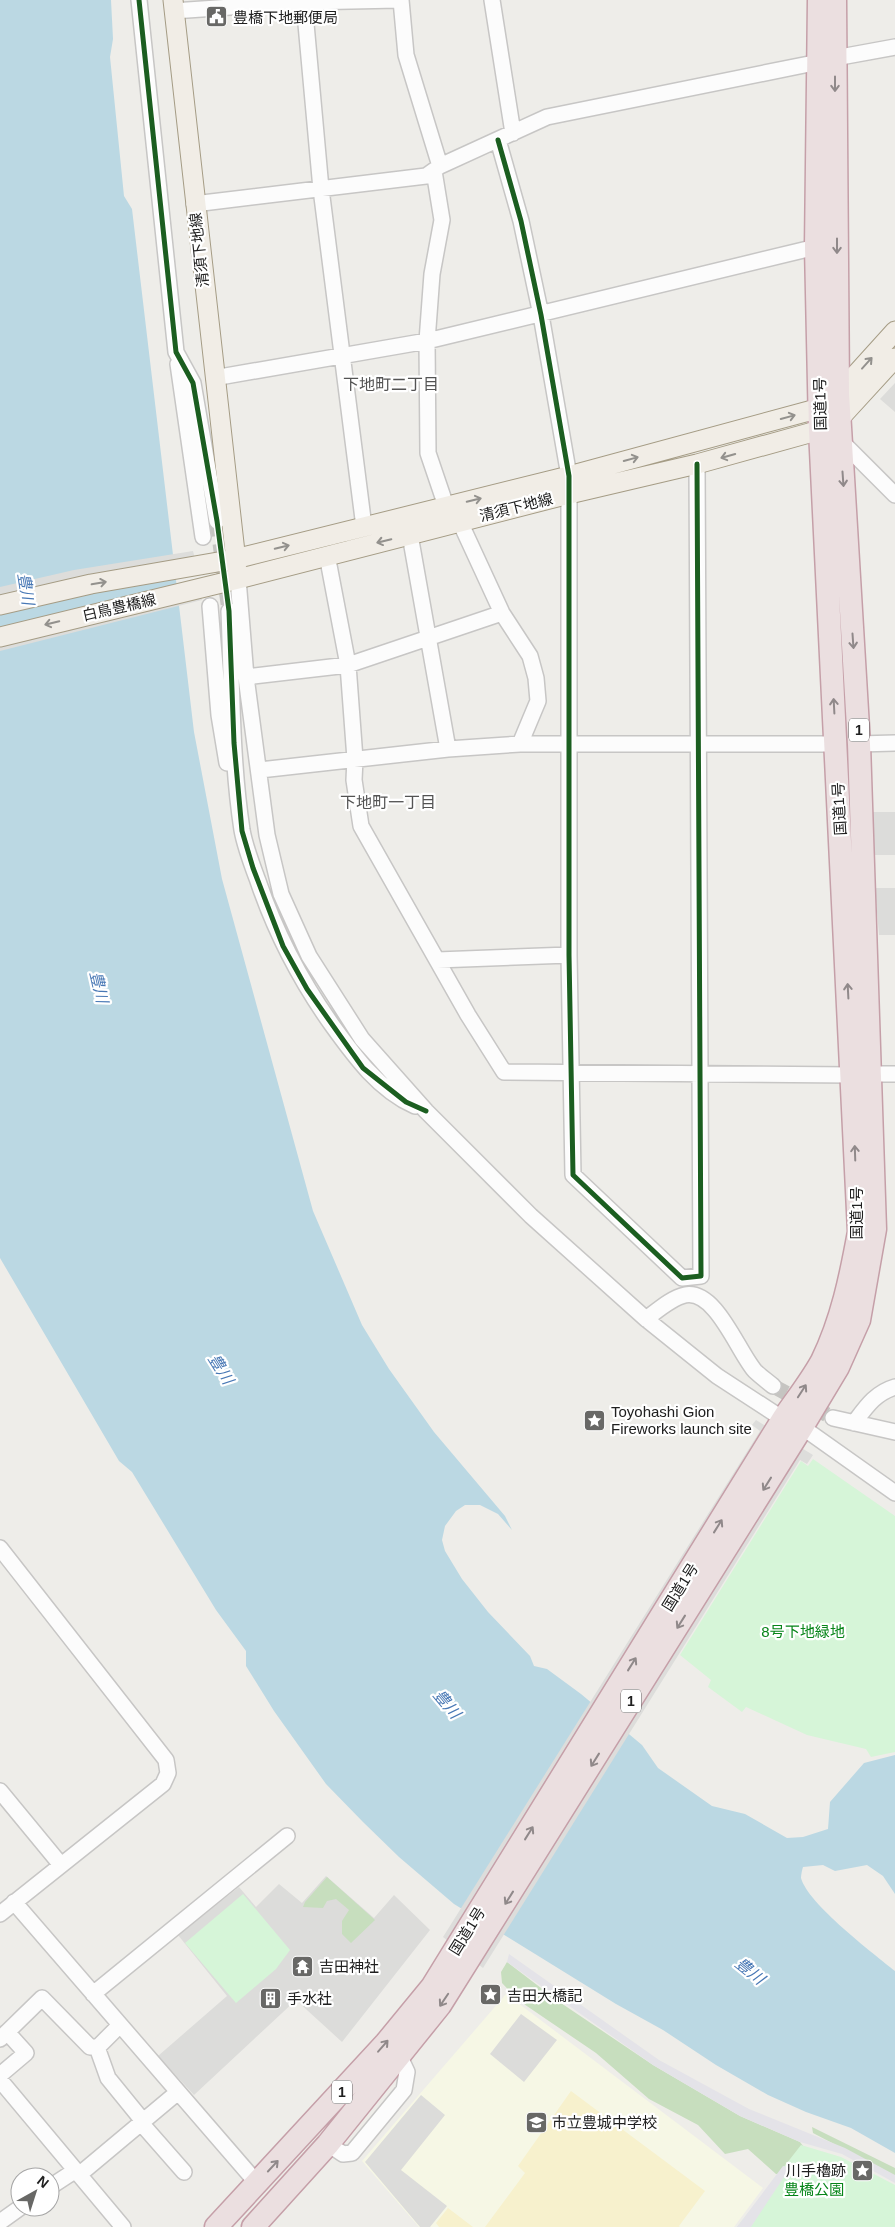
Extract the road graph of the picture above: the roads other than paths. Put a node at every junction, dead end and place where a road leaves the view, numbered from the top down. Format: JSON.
{"nodes":[{"id":1,"x":139,"y":0,"type":"edge"},
{"id":2,"x":400,"y":0,"type":"edge"},
{"id":3,"x":492,"y":0,"type":"edge"},
{"id":4,"x":819,"y":0,"type":"edge"},
{"id":5,"x":835,"y":0,"type":"edge"},
{"id":6,"x":304,"y":2,"type":"junction"},
{"id":7,"x":173,"y":6,"type":"edge"},
{"id":8,"x":895,"y":47,"type":"edge"},
{"id":9,"x":827,"y":60,"type":"junction"},
{"id":10,"x":514,"y":132,"type":"junction"},
{"id":11,"x":498,"y":140,"type":"junction"},
{"id":12,"x":437,"y":168,"type":"junction"},
{"id":13,"x":321,"y":189,"type":"junction"},
{"id":14,"x":194,"y":204,"type":"junction"},
{"id":15,"x":816,"y":247,"type":"junction"},
{"id":16,"x":541,"y":315,"type":"junction"},
{"id":17,"x":895,"y":331,"type":"edge"},
{"id":18,"x":427,"y":341,"type":"junction"},
{"id":19,"x":176,"y":352,"type":"junction"},
{"id":20,"x":342,"y":357,"type":"junction"},
{"id":21,"x":895,"y":358,"type":"edge"},
{"id":22,"x":214,"y":378,"type":"junction"},
{"id":23,"x":838,"y":394,"type":"junction"},
{"id":24,"x":840,"y":418,"type":"junction"},
{"id":25,"x":820,"y":419,"type":"junction"},
{"id":26,"x":841,"y":441,"type":"junction"},
{"id":27,"x":697,"y":464,"type":"junction"},
{"id":28,"x":569,"y":485,"type":"junction"},
{"id":29,"x":895,"y":495,"type":"edge"},
{"id":30,"x":446,"y":506,"type":"junction"},
{"id":31,"x":218,"y":521,"type":"tunnel mouth"},
{"id":32,"x":460,"y":522,"type":"junction"},
{"id":33,"x":364,"y":527,"type":"junction"},
{"id":34,"x":410,"y":535,"type":"junction"},
{"id":35,"x":203,"y":537,"type":"dead end"},
{"id":36,"x":327,"y":555,"type":"junction"},
{"id":37,"x":235,"y":559,"type":"junction"},
{"id":38,"x":238,"y":579,"type":"junction"},
{"id":39,"x":0,"y":605,"type":"edge"},
{"id":40,"x":210,"y":606,"type":"dead end"},
{"id":41,"x":229,"y":611,"type":"tunnel mouth"},
{"id":42,"x":502,"y":613,"type":"junction"},
{"id":43,"x":0,"y":637,"type":"edge"},
{"id":44,"x":429,"y":637,"type":"junction"},
{"id":45,"x":348,"y":665,"type":"junction"},
{"id":46,"x":246,"y":677,"type":"junction"},
{"id":47,"x":570,"y":742,"type":"junction"},
{"id":48,"x":520,"y":744,"type":"junction"},
{"id":49,"x":699,"y":744,"type":"junction"},
{"id":50,"x":836,"y":744,"type":"junction"},
{"id":51,"x":860,"y":744,"type":"junction"},
{"id":52,"x":895,"y":744,"type":"edge"},
{"id":53,"x":448,"y":749,"type":"junction"},
{"id":54,"x":355,"y":759,"type":"junction"},
{"id":55,"x":236,"y":762,"type":"junction"},
{"id":56,"x":260,"y":770,"type":"junction"},
{"id":57,"x":569,"y":955,"type":"junction"},
{"id":58,"x":437,"y":960,"type":"junction"},
{"id":59,"x":570,"y":1072,"type":"junction"},
{"id":60,"x":700,"y":1073,"type":"junction"},
{"id":61,"x":895,"y":1074,"type":"edge"},
{"id":62,"x":861,"y":1075,"type":"junction"},
{"id":63,"x":426,"y":1111,"type":"junction"},
{"id":64,"x":646,"y":1319,"type":"junction"},
{"id":65,"x":773,"y":1386,"type":"tunnel mouth"},
{"id":66,"x":895,"y":1387,"type":"edge"},
{"id":67,"x":832,"y":1418,"type":"tunnel mouth"},
{"id":68,"x":854,"y":1423,"type":"junction"},
{"id":69,"x":788,"y":1430,"type":"junction"},
{"id":70,"x":895,"y":1432,"type":"edge"},
{"id":71,"x":895,"y":1493,"type":"edge"},
{"id":72,"x":0,"y":1548,"type":"edge"},
{"id":73,"x":1,"y":1795,"type":"edge"},
{"id":74,"x":287,"y":1836,"type":"dead end"},
{"id":75,"x":61,"y":1865,"type":"junction"},
{"id":76,"x":14,"y":1902,"type":"junction"},
{"id":77,"x":0,"y":1914,"type":"edge"},
{"id":78,"x":464,"y":1954,"type":"junction"},
{"id":79,"x":93,"y":1994,"type":"junction"},
{"id":80,"x":120,"y":2025,"type":"junction"},
{"id":81,"x":4,"y":2036,"type":"edge"},
{"id":82,"x":98,"y":2047,"type":"junction"},
{"id":83,"x":0,"y":2075,"type":"edge"},
{"id":84,"x":0,"y":2080,"type":"edge"},
{"id":85,"x":178,"y":2092,"type":"junction"},
{"id":86,"x":142,"y":2122,"type":"junction"},
{"id":87,"x":78,"y":2172,"type":"junction"},
{"id":88,"x":184,"y":2172,"type":"dead end"},
{"id":89,"x":60,"y":2182,"type":"edge"},
{"id":90,"x":257,"y":2183,"type":"junction"},
{"id":91,"x":123,"y":2227,"type":"edge"},
{"id":92,"x":216,"y":2227,"type":"edge"},
{"id":93,"x":253,"y":2227,"type":"edge"}],
"edges":[{"from":1,"to":19,"type":"street"},
{"from":2,"to":6,"type":"street"},
{"from":2,"to":12,"type":"street"},
{"from":3,"to":10,"type":"street"},
{"from":4,"to":9,"type":"highway","name":"国道1号","number":"1"},
{"from":5,"to":9,"type":"highway","name":"国道1号","number":"1"},
{"from":6,"to":7,"type":"street"},
{"from":6,"to":13,"type":"street"},
{"from":7,"to":14,"type":"main road","name":"清須下地線"},
{"from":8,"to":9,"type":"street"},
{"from":9,"to":10,"type":"street"},
{"from":9,"to":15,"type":"highway","name":"国道1号","number":"1"},
{"from":9,"to":23,"type":"highway","name":"国道1号","number":"1","one_way":true},
{"from":10,"to":11,"type":"street"},
{"from":11,"to":12,"type":"street"},
{"from":11,"to":16,"type":"street"},
{"from":12,"to":13,"type":"street"},
{"from":12,"to":18,"type":"street"},
{"from":13,"to":14,"type":"street"},
{"from":13,"to":20,"type":"street"},
{"from":14,"to":22,"type":"main road","name":"清須下地線"},
{"from":15,"to":16,"type":"street"},
{"from":15,"to":25,"type":"highway","name":"国道1号","number":"1"},
{"from":16,"to":18,"type":"street"},
{"from":16,"to":28,"type":"street"},
{"from":23,"to":17,"type":"main road","name":"清須下地線","one_way":true},
{"from":18,"to":20,"type":"street"},
{"from":18,"to":30,"type":"street"},
{"from":19,"to":31,"type":"street"},
{"from":19,"to":35,"type":"street"},
{"from":20,"to":22,"type":"street"},
{"from":20,"to":33,"type":"street"},
{"from":21,"to":24,"type":"main road","name":"清須下地線"},
{"from":22,"to":37,"type":"main road","name":"清須下地線"},
{"from":23,"to":24,"type":"highway","name":"国道1号","number":"1"},
{"from":23,"to":25,"type":"main road","name":"清須下地線"},
{"from":24,"to":25,"type":"main road","name":"清須下地線"},
{"from":24,"to":26,"type":"highway","name":"国道1号","number":"1"},
{"from":25,"to":27,"type":"main road","name":"清須下地線","one_way":true},
{"from":28,"to":25,"type":"main road","name":"清須下地線","one_way":true},
{"from":50,"to":25,"type":"highway","name":"国道1号","number":"1","one_way":true},
{"from":26,"to":29,"type":"street"},
{"from":26,"to":51,"type":"highway","name":"国道1号","number":"1","one_way":true},
{"from":27,"to":28,"type":"main road","name":"清須下地線"},
{"from":27,"to":49,"type":"street"},
{"from":30,"to":28,"type":"main road","name":"清須下地線","one_way":true},
{"from":28,"to":32,"type":"main road","name":"清須下地線"},
{"from":28,"to":47,"type":"street"},
{"from":30,"to":33,"type":"main road","name":"清須下地線"},
{"from":32,"to":34,"type":"main road","name":"清須下地線"},
{"from":32,"to":42,"type":"street"},
{"from":37,"to":33,"type":"main road","name":"清須下地線","one_way":true},
{"from":34,"to":36,"type":"main road","name":"清須下地線","one_way":true},
{"from":34,"to":44,"type":"street"},
{"from":36,"to":38,"type":"main road","name":"清須下地線"},
{"from":36,"to":45,"type":"street"},
{"from":37,"to":38,"type":"main road","name":"清須下地線"},
{"from":39,"to":37,"type":"main road","name":"白鳥豊橋線","one_way":true},
{"from":38,"to":43,"type":"main road","name":"白鳥豊橋線","one_way":true},
{"from":38,"to":46,"type":"street"},
{"from":40,"to":55,"type":"street"},
{"from":41,"to":55,"type":"street"},
{"from":42,"to":44,"type":"street"},
{"from":42,"to":48,"type":"street"},
{"from":44,"to":45,"type":"street"},
{"from":44,"to":53,"type":"street"},
{"from":45,"to":46,"type":"street"},
{"from":45,"to":54,"type":"street"},
{"from":46,"to":56,"type":"street"},
{"from":47,"to":48,"type":"street"},
{"from":47,"to":49,"type":"street"},
{"from":47,"to":57,"type":"street"},
{"from":48,"to":53,"type":"street"},
{"from":49,"to":50,"type":"street"},
{"from":49,"to":60,"type":"street"},
{"from":62,"to":50,"type":"highway","name":"国道1号","number":"1","one_way":true},
{"from":51,"to":52,"type":"street"},
{"from":51,"to":62,"type":"highway","name":"国道1号","number":"1"},
{"from":53,"to":54,"type":"street"},
{"from":54,"to":56,"type":"street"},
{"from":54,"to":58,"type":"street"},
{"from":55,"to":63,"type":"street"},
{"from":56,"to":63,"type":"street"},
{"from":57,"to":58,"type":"street"},
{"from":57,"to":59,"type":"street"},
{"from":58,"to":59,"type":"street"},
{"from":59,"to":60,"type":"street"},
{"from":59,"to":60,"type":"street"},
{"from":60,"to":62,"type":"street"},
{"from":61,"to":62,"type":"street"},
{"from":62,"to":69,"type":"highway","name":"国道1号","number":"1"},
{"from":63,"to":64,"type":"street"},
{"from":64,"to":65,"type":"street"},
{"from":64,"to":69,"type":"street"},
{"from":66,"to":68,"type":"street"},
{"from":67,"to":68,"type":"street"},
{"from":68,"to":70,"type":"street"},
{"from":69,"to":71,"type":"street"},
{"from":69,"to":78,"type":"highway","name":"国道1号","number":"1"},
{"from":72,"to":75,"type":"street"},
{"from":73,"to":75,"type":"street"},
{"from":74,"to":79,"type":"street"},
{"from":75,"to":76,"type":"street"},
{"from":76,"to":77,"type":"street"},
{"from":76,"to":79,"type":"street"},
{"from":90,"to":78,"type":"highway","name":"国道1号","number":"1","one_way":true},
{"from":78,"to":93,"type":"highway","name":"国道1号","number":"1","one_way":true},
{"from":79,"to":80,"type":"street"},
{"from":80,"to":82,"type":"street"},
{"from":80,"to":85,"type":"street"},
{"from":81,"to":82,"type":"street"},
{"from":81,"to":83,"type":"street"},
{"from":82,"to":86,"type":"street"},
{"from":84,"to":87,"type":"street"},
{"from":85,"to":86,"type":"street"},
{"from":85,"to":90,"type":"street"},
{"from":86,"to":87,"type":"street"},
{"from":86,"to":88,"type":"street"},
{"from":87,"to":89,"type":"street"},
{"from":87,"to":91,"type":"street"},
{"from":90,"to":92,"type":"highway","name":"国道1号","number":"1"}]}
